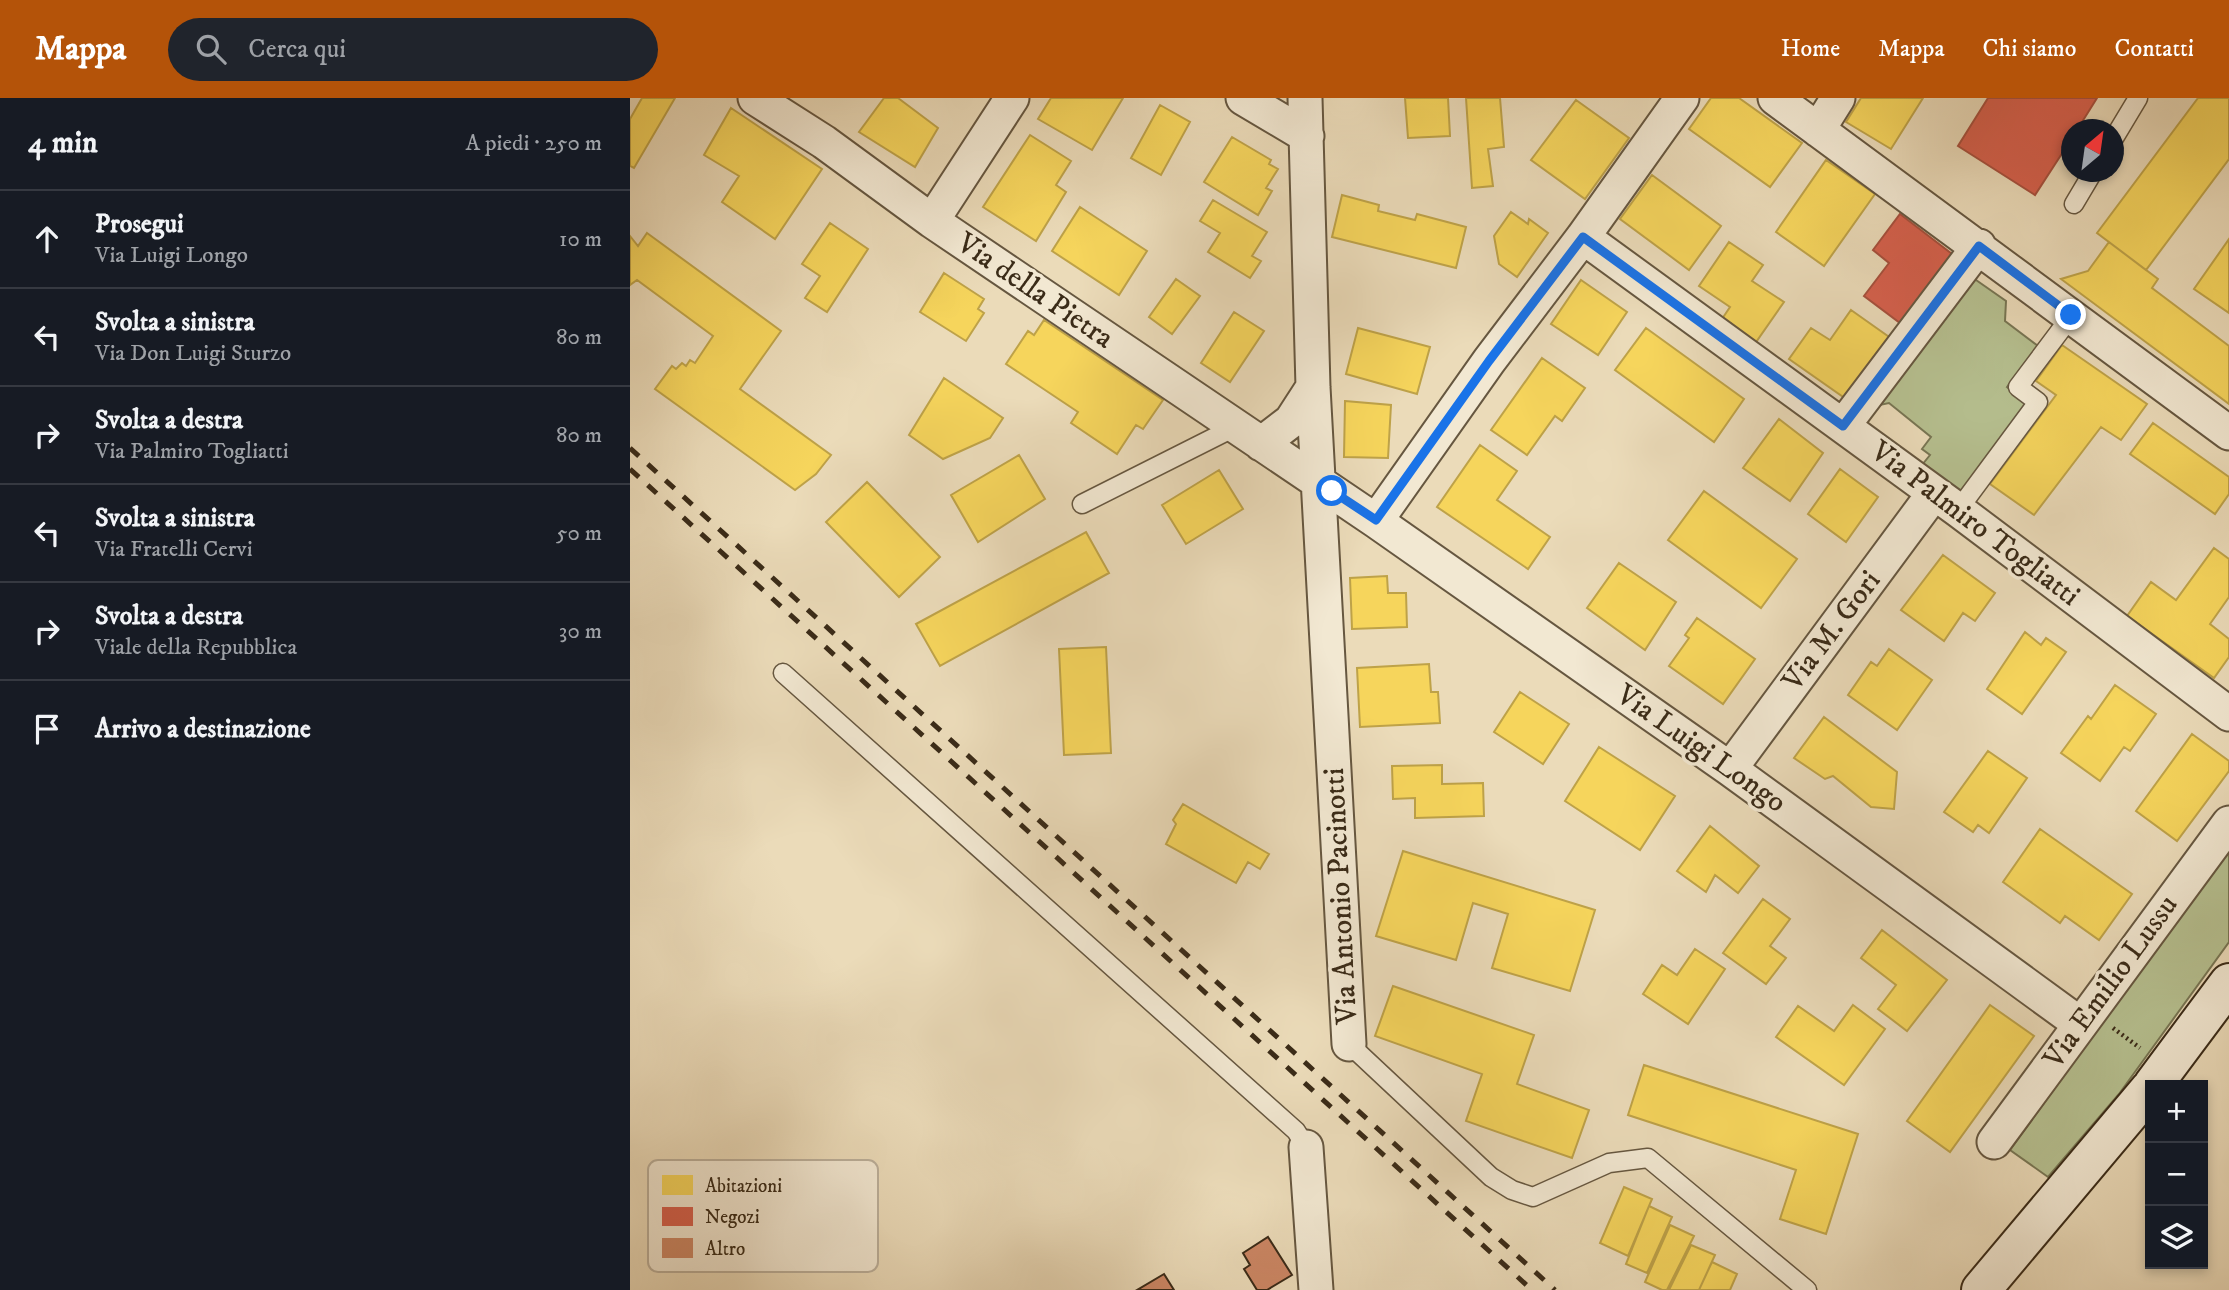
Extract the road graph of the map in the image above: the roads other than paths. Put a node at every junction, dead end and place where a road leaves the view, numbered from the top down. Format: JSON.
{"nodes":[{"id":1,"x":755,"y":98,"type":"edge"},
{"id":2,"x":1012,"y":98,"type":"edge"},
{"id":3,"x":1243,"y":98,"type":"edge"},
{"id":4,"x":1305,"y":98,"type":"edge"},
{"id":5,"x":1682,"y":98,"type":"edge"},
{"id":6,"x":1775,"y":98,"type":"edge"},
{"id":7,"x":1838,"y":98,"type":"edge"},
{"id":8,"x":2138,"y":98,"type":"edge"},
{"id":9,"x":2124,"y":120,"type":"edge"},
{"id":10,"x":1818,"y":130,"type":"junction"},
{"id":11,"x":1307,"y":136,"type":"junction"},
{"id":12,"x":2088,"y":182,"type":"edge"},
{"id":13,"x":2074,"y":204,"type":"dead end"},
{"id":14,"x":932,"y":221,"type":"junction"},
{"id":15,"x":1583,"y":237,"type":"junction"},
{"id":16,"x":1979,"y":246,"type":"junction"},
{"id":17,"x":2071,"y":315,"type":"junction"},
{"id":18,"x":1312,"y":387,"type":"junction"},
{"id":19,"x":1843,"y":426,"type":"junction"},
{"id":20,"x":2229,"y":433,"type":"edge"},
{"id":21,"x":1248,"y":435,"type":"junction"},
{"id":22,"x":1317,"y":482,"type":"junction"},
{"id":23,"x":1946,"y":502,"type":"junction"},
{"id":24,"x":1082,"y":504,"type":"dead end"},
{"id":25,"x":1376,"y":520,"type":"junction"},
{"id":26,"x":783,"y":673,"type":"dead end"},
{"id":27,"x":2229,"y":714,"type":"edge"},
{"id":28,"x":1730,"y":769,"type":"junction"},
{"id":29,"x":2229,"y":822,"type":"edge"},
{"id":30,"x":2229,"y":983,"type":"edge"},
{"id":31,"x":2085,"y":1018,"type":"junction"},
{"id":32,"x":1349,"y":1044,"type":"joint"},
{"id":33,"x":2157,"y":1080,"type":"edge"},
{"id":34,"x":2145,"y":1094,"type":"edge"},
{"id":35,"x":1994,"y":1142,"type":"dead end"},
{"id":36,"x":1306,"y":1147,"type":"joint"},
{"id":37,"x":1316,"y":1290,"type":"edge"},
{"id":38,"x":1807,"y":1290,"type":"edge"},
{"id":39,"x":1982,"y":1290,"type":"edge"}],
"edges":[{"from":1,"to":14,"type":"street","name":"Via della Pietra"},
{"from":2,"to":14,"type":"street"},
{"from":3,"to":11,"type":"street"},
{"from":4,"to":11,"type":"street","name":"Via Antonio Pacinotti"},
{"from":5,"to":15,"type":"street"},
{"from":6,"to":10,"type":"street"},
{"from":7,"to":10,"type":"street"},
{"from":8,"to":9,"type":"lane"},
{"from":10,"to":16,"type":"street"},
{"from":11,"to":18,"type":"street","name":"Via Antonio Pacinotti"},
{"from":12,"to":13,"type":"lane"},
{"from":14,"to":21,"type":"street","name":"Via della Pietra"},
{"from":15,"to":19,"type":"street","name":"Via Palmiro Togliatti"},
{"from":15,"to":25,"type":"street"},
{"from":16,"to":17,"type":"street"},
{"from":16,"to":19,"type":"street"},
{"from":17,"to":20,"type":"street"},
{"from":17,"to":23,"type":"lane","name":"Via M. Gori"},
{"from":18,"to":21,"type":"street"},
{"from":18,"to":22,"type":"street","name":"Via Antonio Pacinotti"},
{"from":19,"to":23,"type":"street","name":"Via Palmiro Togliatti"},
{"from":21,"to":22,"type":"street","name":"Via della Pietra"},
{"from":21,"to":24,"type":"lane"},
{"from":22,"to":25,"type":"street","name":"Via Luigi Longo"},
{"from":22,"to":32,"type":"street","name":"Via Antonio Pacinotti"},
{"from":23,"to":27,"type":"street","name":"Via Palmiro Togliatti"},
{"from":23,"to":28,"type":"street","name":"Via M. Gori"},
{"from":25,"to":28,"type":"street","name":"Via Luigi Longo"},
{"from":26,"to":36,"type":"lane"},
{"from":28,"to":31,"type":"street","name":"Via Luigi Longo"},
{"from":29,"to":31,"type":"street","name":"Via Emilio Lussu"},
{"from":30,"to":33,"type":"street"},
{"from":31,"to":35,"type":"street","name":"Via Emilio Lussu"},
{"from":32,"to":38,"type":"lane","name":"Via Antonio Pacinotti"},
{"from":34,"to":39,"type":"street"},
{"from":36,"to":37,"type":"street"}]}
